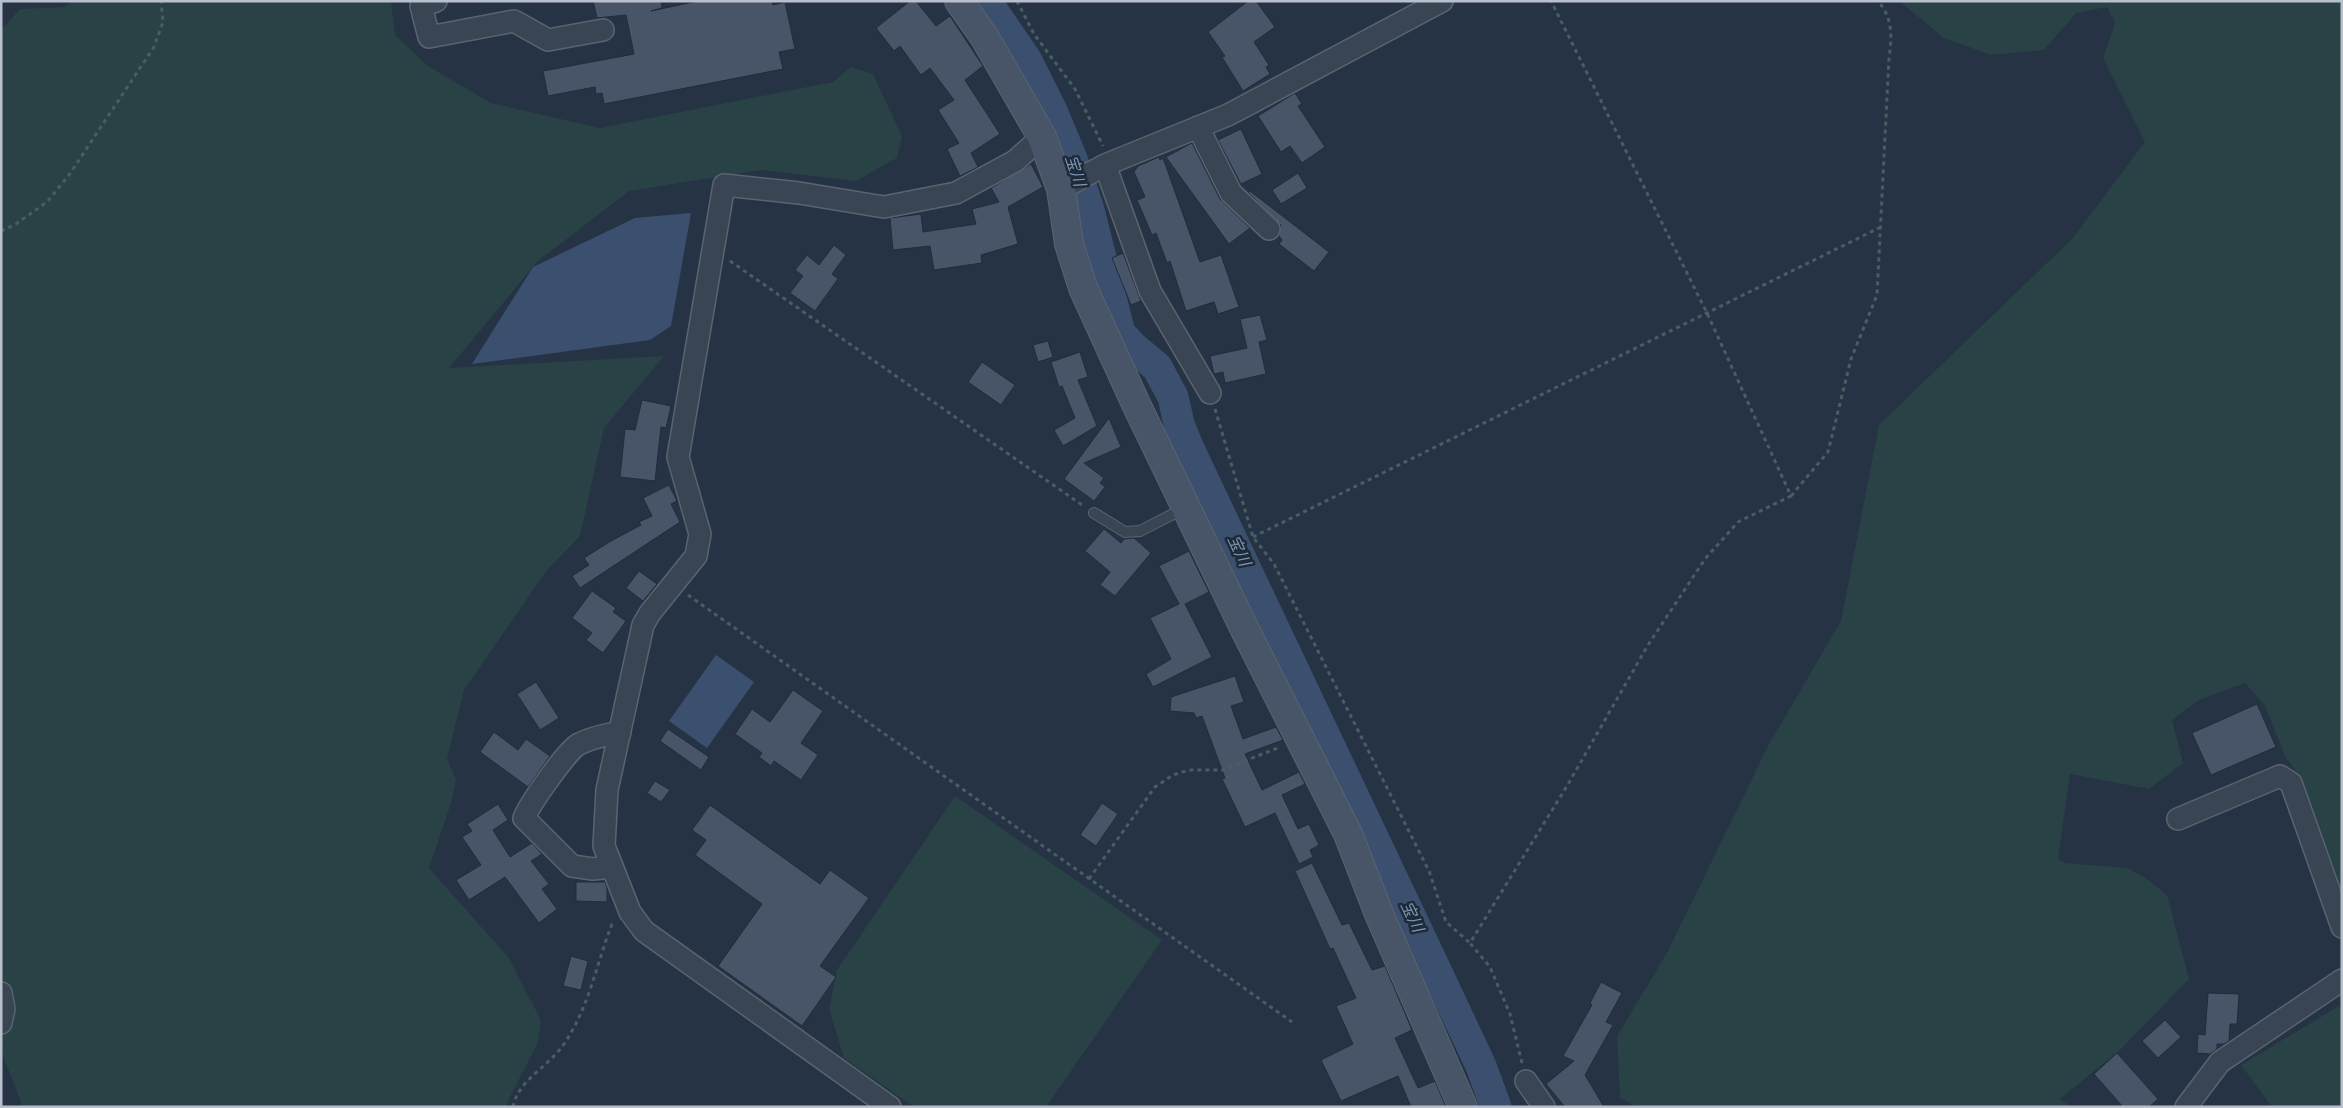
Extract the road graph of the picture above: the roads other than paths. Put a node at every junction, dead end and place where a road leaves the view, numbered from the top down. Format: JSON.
{"nodes":[{"id":1,"x":436,"y":1,"type":"edge"},
{"id":2,"x":958,"y":1,"type":"edge"},
{"id":3,"x":1442,"y":1,"type":"edge"},
{"id":4,"x":603,"y":30,"type":"dead end"},
{"id":5,"x":1198,"y":127,"type":"junction"},
{"id":6,"x":1042,"y":137,"type":"junction"},
{"id":7,"x":1103,"y":166,"type":"junction"},
{"id":8,"x":1065,"y":186,"type":"junction"},
{"id":9,"x":1269,"y":230,"type":"dead end"},
{"id":10,"x":1210,"y":393,"type":"road end"},
{"id":11,"x":1186,"y":507,"type":"junction"},
{"id":12,"x":1094,"y":513,"type":"road end"},
{"id":13,"x":620,"y":732,"type":"junction"},
{"id":14,"x":2178,"y":819,"type":"dead end"},
{"id":15,"x":612,"y":867,"type":"junction"},
{"id":16,"x":2342,"y":926,"type":"edge"},
{"id":17,"x":2342,"y":980,"type":"edge"},
{"id":18,"x":1,"y":993,"type":"edge"},
{"id":19,"x":1,"y":1023,"type":"edge"},
{"id":20,"x":1526,"y":1081,"type":"road end"},
{"id":21,"x":890,"y":1107,"type":"edge"},
{"id":22,"x":1463,"y":1107,"type":"edge"},
{"id":23,"x":1544,"y":1107,"type":"edge"},
{"id":24,"x":2186,"y":1107,"type":"edge"}],
"edges":[{"from":1,"to":4,"type":"street"},
{"from":2,"to":6,"type":"street"},
{"from":3,"to":5,"type":"street"},
{"from":5,"to":7,"type":"street"},
{"from":5,"to":9,"type":"street"},
{"from":6,"to":8,"type":"street"},
{"from":6,"to":13,"type":"street"},
{"from":7,"to":8,"type":"street"},
{"from":7,"to":10,"type":"street"},
{"from":8,"to":11,"type":"street"},
{"from":11,"to":12,"type":"lane"},
{"from":11,"to":22,"type":"street"},
{"from":13,"to":15,"type":"street"},
{"from":13,"to":15,"type":"street"},
{"from":14,"to":16,"type":"street"},
{"from":15,"to":21,"type":"street"},
{"from":17,"to":24,"type":"street"},
{"from":18,"to":19,"type":"street"},
{"from":20,"to":23,"type":"street"}]}
